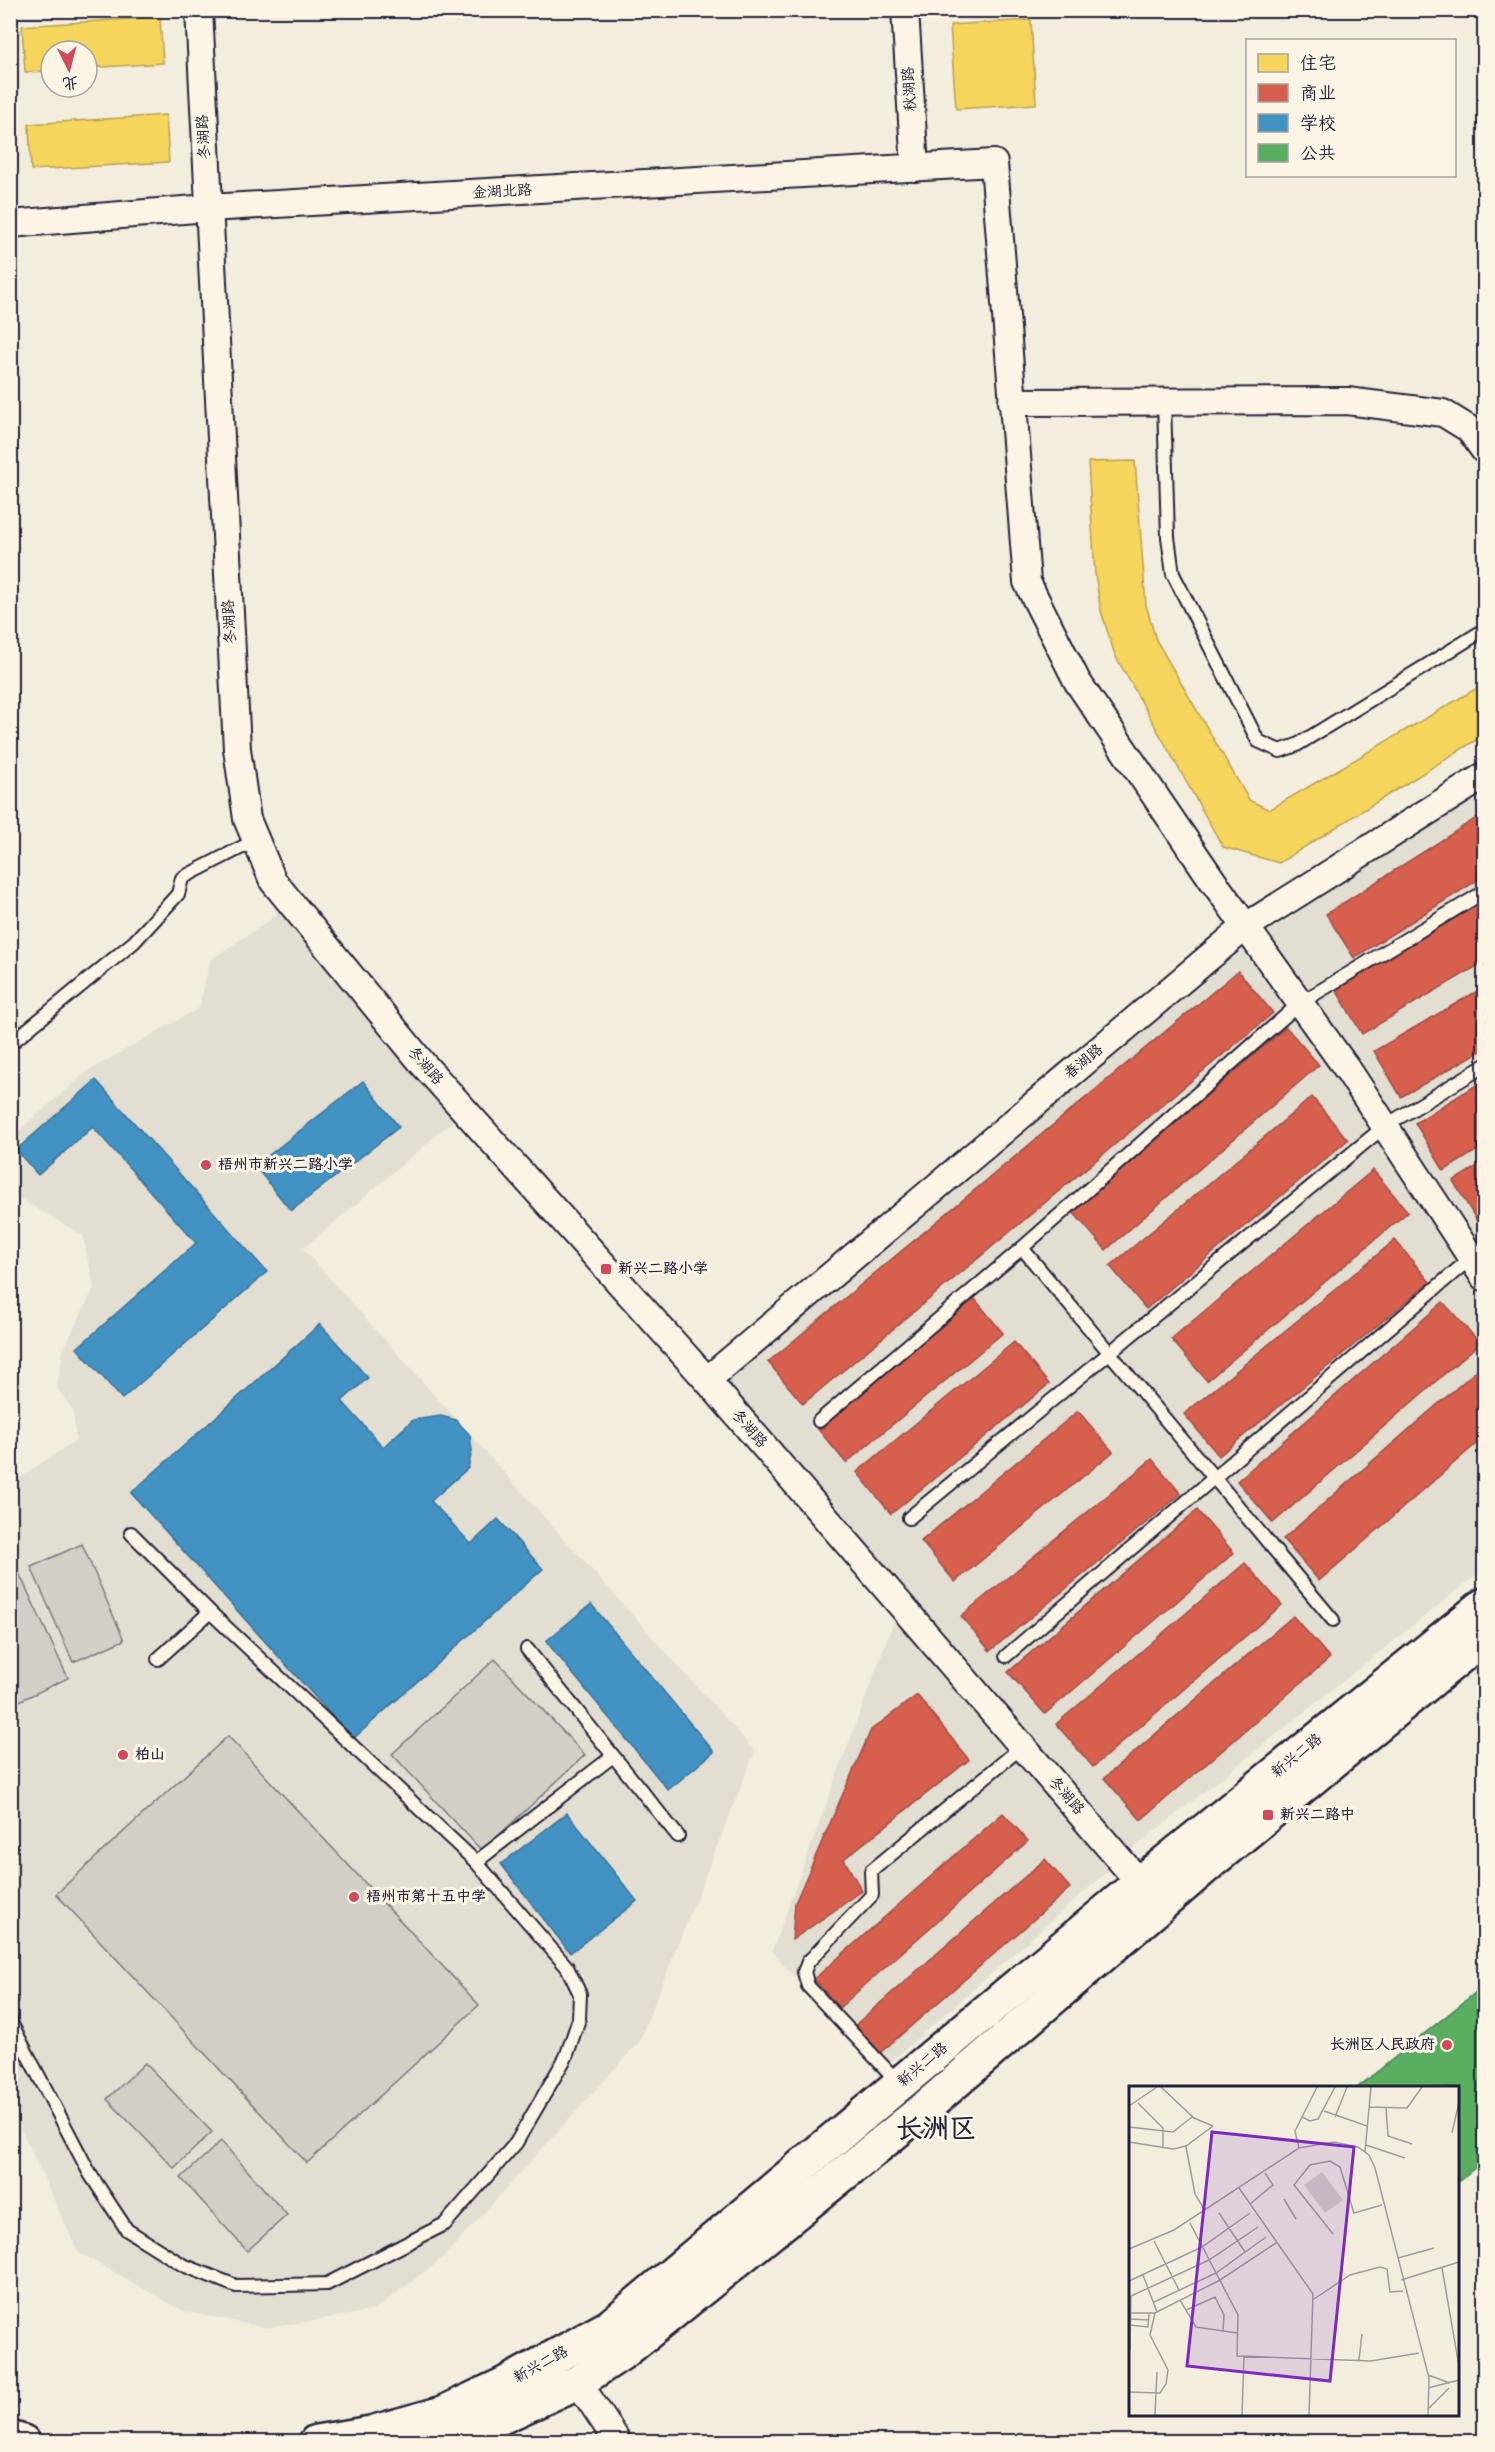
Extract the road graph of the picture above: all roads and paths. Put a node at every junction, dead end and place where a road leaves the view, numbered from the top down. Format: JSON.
{"nodes":[{"id":1,"x":199,"y":10,"type":"edge"},
{"id":2,"x":905,"y":10,"type":"edge"},
{"id":3,"x":915,"y":168,"type":"junction"},
{"id":4,"x":208,"y":208,"type":"junction"},
{"id":5,"x":10,"y":224,"type":"edge"},
{"id":6,"x":1164,"y":401,"type":"junction"},
{"id":7,"x":1012,"y":402,"type":"junction"},
{"id":8,"x":1485,"y":450,"type":"edge"},
{"id":9,"x":1485,"y":630,"type":"edge"},
{"id":10,"x":1485,"y":776,"type":"edge"},
{"id":11,"x":256,"y":840,"type":"junction"},
{"id":12,"x":1485,"y":891,"type":"edge"},
{"id":13,"x":1245,"y":927,"type":"junction"},
{"id":14,"x":1300,"y":1003,"type":"junction"},
{"id":15,"x":10,"y":1044,"type":"edge"},
{"id":16,"x":1485,"y":1066,"type":"edge"},
{"id":17,"x":1385,"y":1126,"type":"junction"},
{"id":18,"x":1022,"y":1248,"type":"junction"},
{"id":19,"x":1480,"y":1261,"type":"edge"},
{"id":20,"x":1110,"y":1353,"type":"junction"},
{"id":21,"x":707,"y":1380,"type":"junction"},
{"id":22,"x":819,"y":1421,"type":"dead end"},
{"id":23,"x":1214,"y":1478,"type":"junction"},
{"id":24,"x":909,"y":1518,"type":"dead end"},
{"id":25,"x":131,"y":1533,"type":"dead end"},
{"id":26,"x":1485,"y":1605,"type":"edge"},
{"id":27,"x":210,"y":1612,"type":"junction"},
{"id":28,"x":1333,"y":1620,"type":"dead end"},
{"id":29,"x":1484,"y":1638,"type":"edge"},
{"id":30,"x":527,"y":1649,"type":"dead end"},
{"id":31,"x":1006,"y":1656,"type":"dead end"},
{"id":32,"x":158,"y":1659,"type":"dead end"},
{"id":33,"x":1023,"y":1746,"type":"junction"},
{"id":34,"x":613,"y":1756,"type":"junction"},
{"id":35,"x":678,"y":1836,"type":"dead end"},
{"id":36,"x":476,"y":1862,"type":"junction"},
{"id":37,"x":1150,"y":1894,"type":"junction"},
{"id":38,"x":10,"y":2021,"type":"edge"},
{"id":39,"x":900,"y":2084,"type":"junction"},
{"id":40,"x":578,"y":2382,"type":"junction"},
{"id":41,"x":10,"y":2438,"type":"edge"},
{"id":42,"x":23,"y":2442,"type":"edge"},
{"id":43,"x":316,"y":2442,"type":"edge"},
{"id":44,"x":434,"y":2442,"type":"edge"},
{"id":45,"x":618,"y":2442,"type":"edge"}],
"edges":[{"from":1,"to":4,"type":"street","name":"冬湖路"},
{"from":2,"to":3,"type":"street","name":"秋湖路"},
{"from":3,"to":4,"type":"street","name":"金湖北路"},
{"from":3,"to":7,"type":"street","name":"金湖北路"},
{"from":4,"to":5,"type":"street","name":"金湖北路"},
{"from":4,"to":11,"type":"street","name":"冬湖路"},
{"from":6,"to":7,"type":"street"},
{"from":6,"to":8,"type":"street"},
{"from":6,"to":9,"type":"lane"},
{"from":7,"to":13,"type":"street"},
{"from":10,"to":13,"type":"street","name":"春湖路"},
{"from":11,"to":15,"type":"lane"},
{"from":11,"to":21,"type":"street","name":"冬湖路"},
{"from":12,"to":14,"type":"lane"},
{"from":13,"to":14,"type":"street"},
{"from":13,"to":21,"type":"street","name":"春湖路"},
{"from":14,"to":17,"type":"street"},
{"from":14,"to":18,"type":"lane"},
{"from":16,"to":17,"type":"lane"},
{"from":17,"to":19,"type":"street"},
{"from":17,"to":20,"type":"lane"},
{"from":18,"to":20,"type":"lane"},
{"from":18,"to":22,"type":"lane"},
{"from":19,"to":23,"type":"lane"},
{"from":20,"to":23,"type":"lane"},
{"from":20,"to":24,"type":"lane"},
{"from":21,"to":33,"type":"street","name":"冬湖路"},
{"from":23,"to":28,"type":"lane"},
{"from":23,"to":31,"type":"lane"},
{"from":25,"to":27,"type":"lane"},
{"from":26,"to":37,"type":"main road","name":"新兴二路"},
{"from":27,"to":32,"type":"lane"},
{"from":27,"to":36,"type":"lane"},
{"from":29,"to":37,"type":"main road","name":"新兴二路"},
{"from":30,"to":34,"type":"lane"},
{"from":33,"to":37,"type":"street","name":"冬湖路"},
{"from":33,"to":39,"type":"lane"},
{"from":34,"to":35,"type":"lane"},
{"from":34,"to":36,"type":"lane"},
{"from":36,"to":38,"type":"lane"},
{"from":37,"to":39,"type":"main road","name":"新兴二路"},
{"from":37,"to":40,"type":"main road","name":"新兴二路"},
{"from":39,"to":43,"type":"main road","name":"新兴二路"},
{"from":40,"to":44,"type":"main road","name":"新兴二路"},
{"from":40,"to":45,"type":"street"},
{"from":41,"to":42,"type":"main road"}]}
